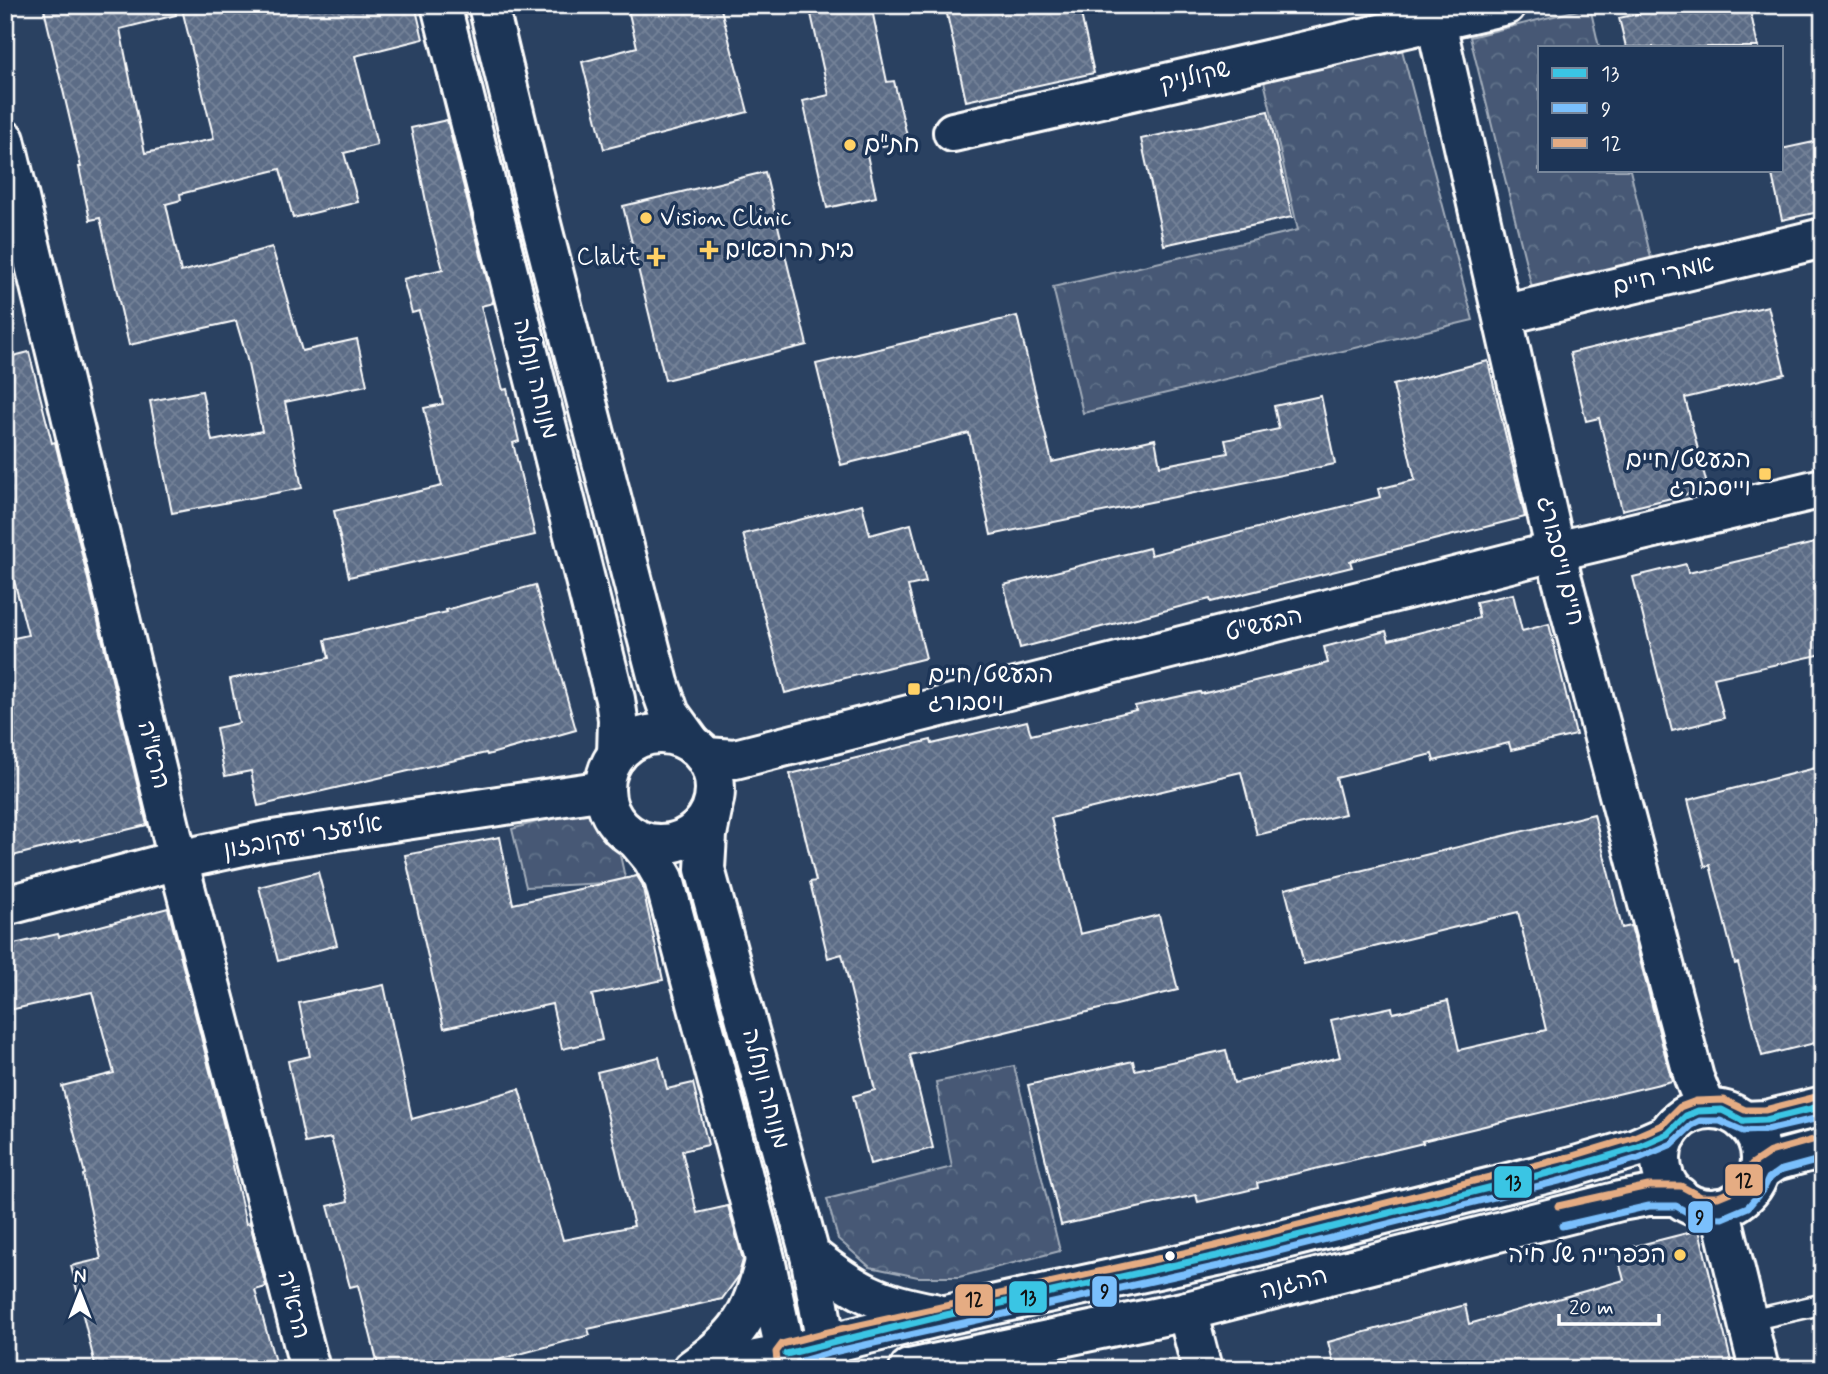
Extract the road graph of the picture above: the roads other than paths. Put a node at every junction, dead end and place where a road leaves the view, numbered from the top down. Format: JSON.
{"nodes":[{"id":1,"x":441,"y":5,"type":"edge"},
{"id":2,"x":488,"y":5,"type":"edge"},
{"id":3,"x":1506,"y":5,"type":"edge"},
{"id":4,"x":1434,"y":13,"type":"edge"},
{"id":5,"x":953,"y":132,"type":"dead end"},
{"id":6,"x":5,"y":140,"type":"edge"},
{"id":7,"x":1823,"y":238,"type":"edge"},
{"id":8,"x":1503,"y":315,"type":"junction"},
{"id":9,"x":1823,"y":488,"type":"edge"},
{"id":10,"x":1557,"y":551,"type":"junction"},
{"id":11,"x":698,"y":750,"type":"junction"},
{"id":12,"x":617,"y":755,"type":"junction"},
{"id":13,"x":605,"y":790,"type":"junction"},
{"id":14,"x":712,"y":810,"type":"junction"},
{"id":15,"x":636,"y":839,"type":"junction"},
{"id":16,"x":178,"y":860,"type":"junction"},
{"id":17,"x":5,"y":906,"type":"edge"},
{"id":18,"x":1823,"y":1106,"type":"edge"},
{"id":19,"x":1727,"y":1115,"type":"junction"},
{"id":20,"x":1668,"y":1134,"type":"junction"},
{"id":21,"x":1823,"y":1148,"type":"edge"},
{"id":22,"x":1760,"y":1171,"type":"junction"},
{"id":23,"x":1679,"y":1196,"type":"junction"},
{"id":24,"x":1720,"y":1208,"type":"junction"},
{"id":25,"x":810,"y":1255,"type":"junction"},
{"id":26,"x":765,"y":1259,"type":"junction"},
{"id":27,"x":1823,"y":1304,"type":"edge"},
{"id":28,"x":1187,"y":1311,"type":"junction"},
{"id":29,"x":946,"y":1315,"type":"junction"},
{"id":30,"x":1747,"y":1321,"type":"junction"},
{"id":31,"x":828,"y":1356,"type":"edge"},
{"id":32,"x":788,"y":1361,"type":"edge"},
{"id":33,"x":921,"y":1367,"type":"edge"},
{"id":34,"x":310,"y":1369,"type":"edge"},
{"id":35,"x":692,"y":1369,"type":"edge"},
{"id":36,"x":710,"y":1369,"type":"edge"},
{"id":37,"x":1202,"y":1369,"type":"edge"},
{"id":38,"x":1759,"y":1369,"type":"edge"}],
"edges":[{"from":1,"to":12,"type":"street","name":"מנוחה ונחלה"},
{"from":2,"to":11,"type":"street","name":"מנוחה ונחלה"},
{"from":3,"to":4,"type":"street","name":"שקולניק"},
{"from":4,"to":5,"type":"street","name":"שקולניק"},
{"from":4,"to":8,"type":"street","name":"חיים וייסבורג"},
{"from":6,"to":16,"type":"street","name":"הרא\"ה"},
{"from":7,"to":8,"type":"street","name":"אמרי חיים"},
{"from":8,"to":10,"type":"street","name":"חיים וייסבורג"},
{"from":9,"to":10,"type":"street","name":"הבעש\"ט"},
{"from":10,"to":11,"type":"street","name":"הבעש\"ט"},
{"from":10,"to":19,"type":"street","name":"חיים וייסבורג"},
{"from":11,"to":12,"type":"street"},
{"from":11,"to":14,"type":"street"},
{"from":12,"to":13,"type":"street"},
{"from":13,"to":15,"type":"street"},
{"from":13,"to":16,"type":"street","name":"אליעזר יעקובזון"},
{"from":14,"to":15,"type":"street"},
{"from":14,"to":25,"type":"street","name":"מנוחה ונחלה"},
{"from":15,"to":26,"type":"street","name":"מנוחה ונחלה"},
{"from":16,"to":17,"type":"street","name":"אליעזר יעקובזון"},
{"from":16,"to":34,"type":"street","name":"הרא\"ה"},
{"from":18,"to":19,"type":"street"},
{"from":19,"to":20,"type":"street"},
{"from":19,"to":22,"type":"street"},
{"from":20,"to":23,"type":"street"},
{"from":20,"to":29,"type":"street","name":"ההגנה"},
{"from":21,"to":22,"type":"street"},
{"from":22,"to":24,"type":"street"},
{"from":23,"to":24,"type":"street"},
{"from":23,"to":28,"type":"street","name":"ההגנה"},
{"from":24,"to":30,"type":"street"},
{"from":25,"to":29,"type":"street"},
{"from":25,"to":31,"type":"street","name":"מנוחה ונחלה"},
{"from":26,"to":32,"type":"street","name":"מנוחה ונחלה"},
{"from":26,"to":35,"type":"street"},
{"from":27,"to":30,"type":"lane"},
{"from":28,"to":33,"type":"street","name":"ההגנה"},
{"from":28,"to":37,"type":"street"},
{"from":29,"to":31,"type":"street","name":"ההגנה"},
{"from":30,"to":38,"type":"street"},
{"from":31,"to":32,"type":"street","name":"ההגנה"},
{"from":32,"to":36,"type":"street","name":"ההגנה"}]}
